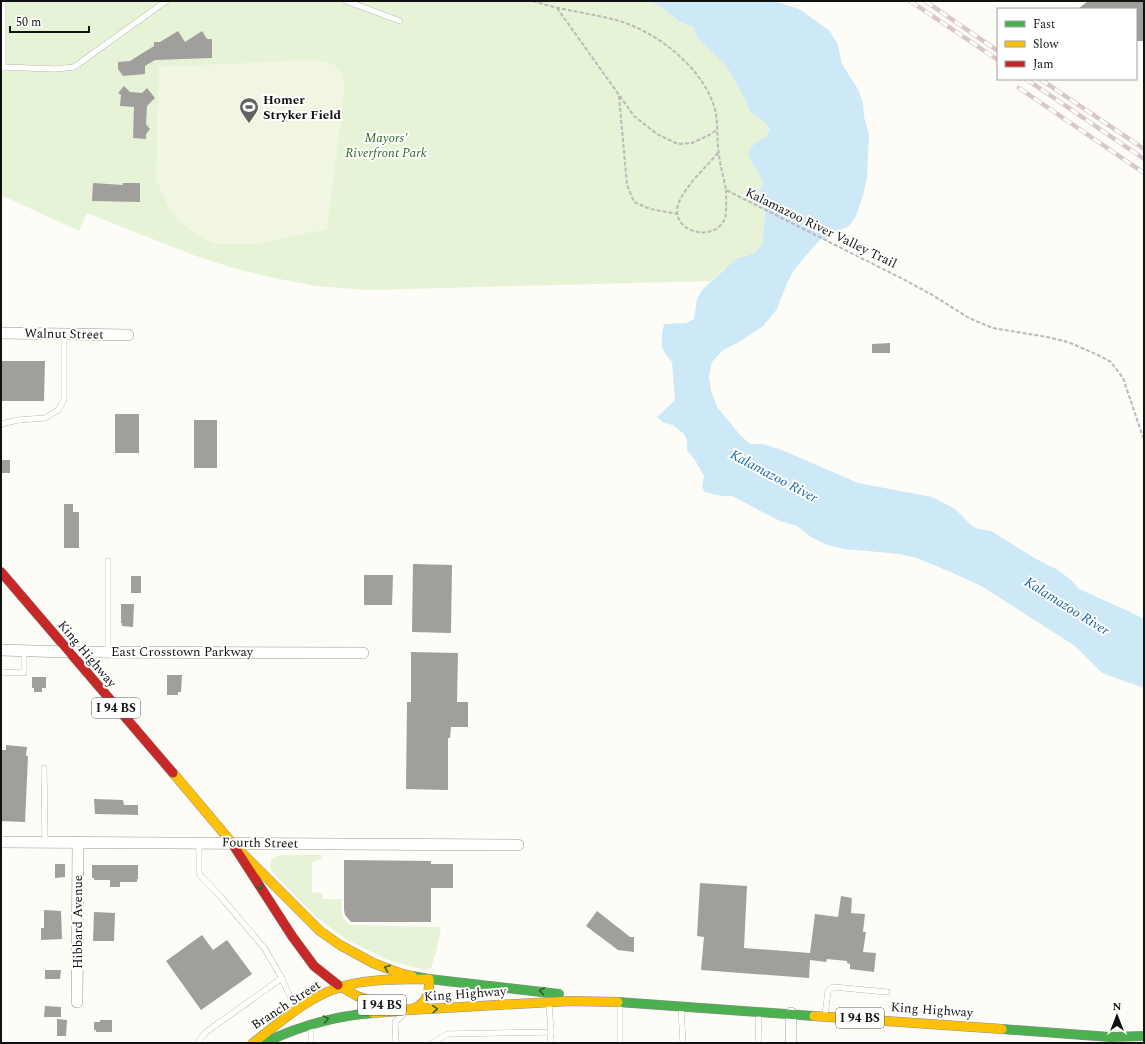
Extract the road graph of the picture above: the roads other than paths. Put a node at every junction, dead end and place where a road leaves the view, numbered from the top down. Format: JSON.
{"nodes":[{"id":1,"x":3,"y":1,"type":"edge"},
{"id":2,"x":166,"y":1,"type":"edge"},
{"id":3,"x":346,"y":1,"type":"edge"},
{"id":4,"x":400,"y":21,"type":"dead end"},
{"id":5,"x":2,"y":67,"type":"edge"},
{"id":6,"x":1,"y":333,"type":"edge"},
{"id":7,"x":64,"y":333,"type":"junction"},
{"id":8,"x":128,"y":334,"type":"dead end"},
{"id":9,"x":1,"y":424,"type":"edge"},
{"id":10,"x":108,"y":561,"type":"dead end"},
{"id":11,"x":1,"y":572,"type":"edge"},
{"id":12,"x":1,"y":650,"type":"edge"},
{"id":13,"x":24,"y":651,"type":"junction"},
{"id":14,"x":108,"y":651,"type":"junction"},
{"id":15,"x":68,"y":652,"type":"junction"},
{"id":16,"x":363,"y":653,"type":"dead end"},
{"id":17,"x":1,"y":672,"type":"edge"},
{"id":18,"x":44,"y":768,"type":"dead end"},
{"id":19,"x":1,"y":842,"type":"edge"},
{"id":20,"x":45,"y":842,"type":"junction"},
{"id":21,"x":78,"y":842,"type":"junction"},
{"id":22,"x":199,"y":842,"type":"junction"},
{"id":23,"x":232,"y":843,"type":"junction"},
{"id":24,"x":518,"y":845,"type":"dead end"},
{"id":25,"x":282,"y":978,"type":"junction"},
{"id":26,"x":429,"y":979,"type":"junction"},
{"id":27,"x":341,"y":987,"type":"junction"},
{"id":28,"x":887,"y":992,"type":"dead end"},
{"id":29,"x":609,"y":1001,"type":"junction"},
{"id":30,"x":77,"y":1002,"type":"dead end"},
{"id":31,"x":549,"y":1002,"type":"junction"},
{"id":32,"x":620,"y":1002,"type":"junction"},
{"id":33,"x":681,"y":1006,"type":"junction"},
{"id":34,"x":409,"y":1010,"type":"junction"},
{"id":35,"x":297,"y":1011,"type":"junction"},
{"id":36,"x":759,"y":1011,"type":"junction"},
{"id":37,"x":791,"y":1013,"type":"junction"},
{"id":38,"x":825,"y":1016,"type":"junction"},
{"id":39,"x":311,"y":1023,"type":"junction"},
{"id":40,"x":1037,"y":1031,"type":"junction"},
{"id":41,"x":551,"y":1032,"type":"junction"},
{"id":42,"x":1144,"y":1036,"type":"edge"},
{"id":43,"x":1110,"y":1040,"type":"edge"},
{"id":44,"x":198,"y":1043,"type":"edge"},
{"id":45,"x":253,"y":1043,"type":"edge"},
{"id":46,"x":264,"y":1043,"type":"edge"},
{"id":47,"x":311,"y":1043,"type":"edge"},
{"id":48,"x":396,"y":1043,"type":"edge"},
{"id":49,"x":432,"y":1043,"type":"edge"},
{"id":50,"x":550,"y":1043,"type":"edge"},
{"id":51,"x":620,"y":1043,"type":"edge"},
{"id":52,"x":683,"y":1043,"type":"edge"},
{"id":53,"x":758,"y":1043,"type":"edge"},
{"id":54,"x":790,"y":1043,"type":"edge"},
{"id":55,"x":1061,"y":1043,"type":"edge"},
{"id":56,"x":1139,"y":1043,"type":"edge"}],
"edges":[{"from":1,"to":5,"type":"lane"},
{"from":2,"to":5,"type":"lane"},
{"from":3,"to":4,"type":"lane"},
{"from":6,"to":7,"type":"street","name":"Walnut Street"},
{"from":7,"to":8,"type":"street","name":"Walnut Street"},
{"from":7,"to":9,"type":"lane"},
{"from":10,"to":14,"type":"lane"},
{"from":11,"to":15,"type":"main road","name":"King Highway","number":"I 94 BS"},
{"from":12,"to":13,"type":"street","name":"East Crosstown Parkway"},
{"from":13,"to":15,"type":"street","name":"East Crosstown Parkway"},
{"from":13,"to":17,"type":"lane"},
{"from":14,"to":15,"type":"street","name":"East Crosstown Parkway"},
{"from":14,"to":16,"type":"street","name":"East Crosstown Parkway"},
{"from":15,"to":23,"type":"main road","name":"King Highway","number":"I 94 BS"},
{"from":18,"to":20,"type":"lane"},
{"from":19,"to":20,"type":"street","name":"Fourth Street"},
{"from":20,"to":21,"type":"street","name":"Fourth Street"},
{"from":21,"to":22,"type":"street","name":"Fourth Street"},
{"from":21,"to":30,"type":"street","name":"Hibbard Avenue"},
{"from":22,"to":23,"type":"street","name":"Fourth Street"},
{"from":22,"to":25,"type":"lane"},
{"from":23,"to":24,"type":"street","name":"Fourth Street"},
{"from":26,"to":23,"type":"main road","name":"King Highway","number":"I 94 BS","one_way":true},
{"from":23,"to":27,"type":"main road","name":"King Highway","number":"I 94 BS","one_way":true},
{"from":25,"to":35,"type":"lane"},
{"from":25,"to":44,"type":"lane"},
{"from":26,"to":27,"type":"main road","name":"Branch Street"},
{"from":29,"to":26,"type":"main road","name":"King Highway","number":"I 94 BS","one_way":true},
{"from":26,"to":34,"type":"main road"},
{"from":27,"to":34,"type":"main road","name":"King Highway","number":"I 94 BS"},
{"from":27,"to":35,"type":"main road","name":"Branch Street"},
{"from":28,"to":38,"type":"lane"},
{"from":29,"to":31,"type":"main road","name":"King Highway","number":"I 94 BS"},
{"from":29,"to":32,"type":"main road","name":"King Highway","number":"I 94 BS"},
{"from":34,"to":31,"type":"main road","name":"King Highway","number":"I 94 BS","one_way":true},
{"from":31,"to":41,"type":"lane"},
{"from":32,"to":33,"type":"main road","name":"King Highway","number":"I 94 BS"},
{"from":32,"to":51,"type":"lane"},
{"from":33,"to":36,"type":"main road","name":"King Highway","number":"I 94 BS"},
{"from":33,"to":52,"type":"lane"},
{"from":39,"to":34,"type":"main road","name":"Branch Street","one_way":true},
{"from":34,"to":48,"type":"lane"},
{"from":35,"to":45,"type":"main road","name":"Branch Street"},
{"from":36,"to":37,"type":"main road","name":"King Highway","number":"I 94 BS"},
{"from":36,"to":53,"type":"lane"},
{"from":37,"to":38,"type":"main road","name":"King Highway","number":"I 94 BS"},
{"from":37,"to":54,"type":"street"},
{"from":38,"to":40,"type":"main road","name":"King Highway","number":"I 94 BS"},
{"from":39,"to":46,"type":"main road","name":"Branch Street"},
{"from":39,"to":47,"type":"lane"},
{"from":40,"to":43,"type":"main road","name":"King Highway","number":"I 94 BS"},
{"from":40,"to":55,"type":"street"},
{"from":41,"to":49,"type":"lane"},
{"from":41,"to":50,"type":"lane"},
{"from":42,"to":43,"type":"main road","name":"King Highway","number":"I 94 BS"},
{"from":43,"to":56,"type":"main road","name":"King Highway","number":"I 94 BS"}]}
